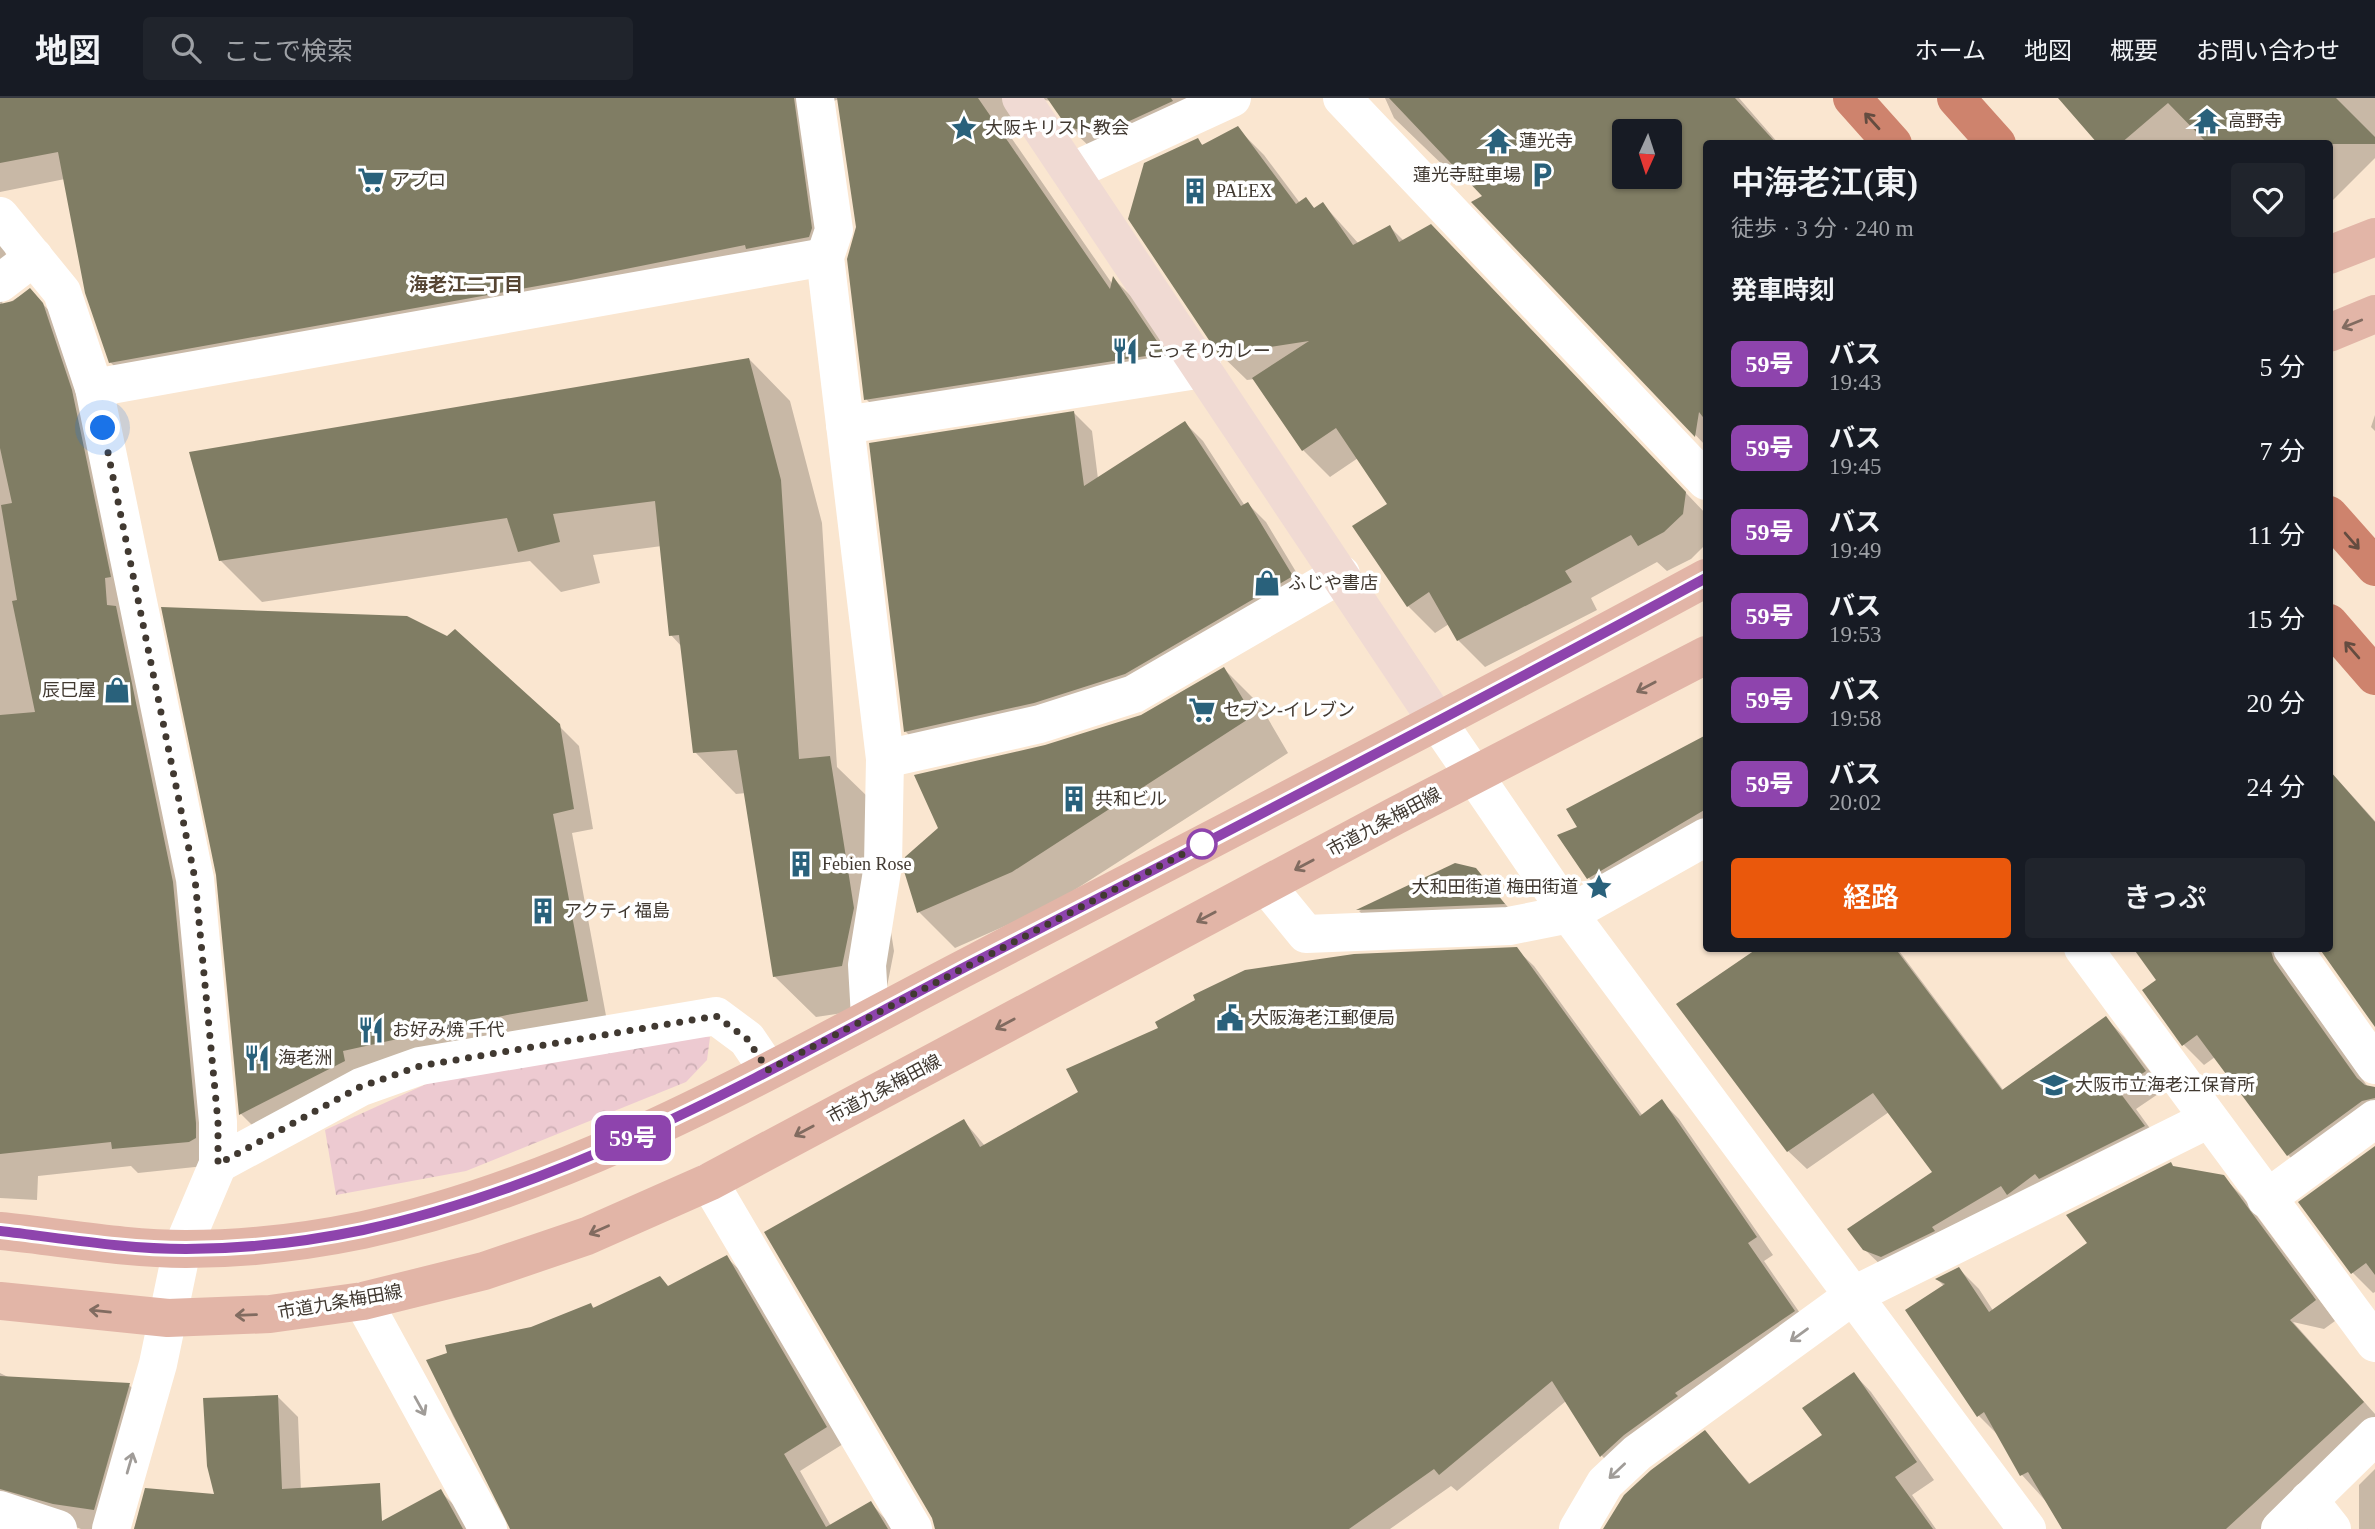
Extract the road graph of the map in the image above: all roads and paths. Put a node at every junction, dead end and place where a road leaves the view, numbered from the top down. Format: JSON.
{"nodes":[{"id":1,"x":815,"y":98,"type":"edge"},
{"id":2,"x":1021,"y":98,"type":"edge"},
{"id":3,"x":1233,"y":98,"type":"edge"},
{"id":4,"x":1342,"y":98,"type":"edge"},
{"id":5,"x":1852,"y":98,"type":"edge"},
{"id":6,"x":1967,"y":102,"type":"edge"},
{"id":7,"x":1889,"y":140,"type":"edge"},
{"id":8,"x":1994,"y":140,"type":"edge"},
{"id":9,"x":1071,"y":172,"type":"junction"},
{"id":10,"x":0,"y":216,"type":"edge"},
{"id":11,"x":2375,"y":237,"type":"edge"},
{"id":12,"x":2333,"y":253,"type":"edge"},
{"id":13,"x":34,"y":257,"type":"junction"},
{"id":14,"x":825,"y":257,"type":"junction"},
{"id":15,"x":0,"y":283,"type":"edge"},
{"id":16,"x":2375,"y":314,"type":"edge"},
{"id":17,"x":2333,"y":331,"type":"edge"},
{"id":18,"x":1203,"y":369,"type":"junction"},
{"id":19,"x":94,"y":388,"type":"junction"},
{"id":20,"x":845,"y":425,"type":"junction"},
{"id":21,"x":1703,"y":478,"type":"edge"},
{"id":22,"x":2333,"y":520,"type":"edge"},
{"id":23,"x":2375,"y":567,"type":"edge"},
{"id":24,"x":1341,"y":575,"type":"junction"},
{"id":25,"x":1703,"y":580,"type":"edge"},
{"id":26,"x":2333,"y":628,"type":"edge"},
{"id":27,"x":1703,"y":657,"type":"edge"},
{"id":28,"x":2375,"y":676,"type":"edge"},
{"id":29,"x":1437,"y":721,"type":"junction"},
{"id":30,"x":885,"y":759,"type":"junction"},
{"id":31,"x":1472,"y":775,"type":"junction"},
{"id":32,"x":1703,"y":839,"type":"edge"},
{"id":33,"x":1266,"y":885,"type":"junction"},
{"id":34,"x":1569,"y":914,"type":"junction"},
{"id":35,"x":2086,"y":952,"type":"edge"},
{"id":36,"x":2295,"y":952,"type":"edge"},
{"id":37,"x":870,"y":1017,"type":"junction"},
{"id":38,"x":2375,"y":1065,"type":"edge"},
{"id":39,"x":768,"y":1070,"type":"junction"},
{"id":40,"x":2375,"y":1119,"type":"edge"},
{"id":41,"x":2207,"y":1120,"type":"junction"},
{"id":42,"x":218,"y":1164,"type":"junction"},
{"id":43,"x":709,"y":1182,"type":"junction"},
{"id":44,"x":2266,"y":1199,"type":"junction"},
{"id":45,"x":0,"y":1231,"type":"edge"},
{"id":46,"x":182,"y":1249,"type":"junction"},
{"id":47,"x":1854,"y":1295,"type":"junction"},
{"id":48,"x":0,"y":1301,"type":"edge"},
{"id":49,"x":363,"y":1301,"type":"junction"},
{"id":50,"x":168,"y":1318,"type":"junction"},
{"id":51,"x":2375,"y":1343,"type":"edge"},
{"id":52,"x":2375,"y":1436,"type":"edge"},
{"id":53,"x":0,"y":1510,"type":"edge"},
{"id":54,"x":2320,"y":1515,"type":"edge"},
{"id":55,"x":58,"y":1529,"type":"edge"},
{"id":56,"x":111,"y":1529,"type":"edge"},
{"id":57,"x":488,"y":1529,"type":"edge"},
{"id":58,"x":913,"y":1529,"type":"edge"},
{"id":59,"x":1578,"y":1529,"type":"edge"},
{"id":60,"x":2027,"y":1529,"type":"edge"},
{"id":61,"x":2280,"y":1529,"type":"edge"}],
"edges":[{"from":1,"to":14,"type":"street"},
{"from":2,"to":9,"type":"street"},
{"from":3,"to":9,"type":"street"},
{"from":4,"to":21,"type":"street"},
{"from":7,"to":5,"type":"highway","one_way":true},
{"from":6,"to":8,"type":"highway"},
{"from":9,"to":18,"type":"street"},
{"from":10,"to":13,"type":"street"},
{"from":11,"to":12,"type":"main road"},
{"from":13,"to":15,"type":"street"},
{"from":13,"to":19,"type":"street"},
{"from":14,"to":19,"type":"street"},
{"from":14,"to":20,"type":"street"},
{"from":16,"to":17,"type":"main road","one_way":true},
{"from":18,"to":20,"type":"street"},
{"from":18,"to":24,"type":"street"},
{"from":19,"to":42,"type":"street"},
{"from":20,"to":30,"type":"street"},
{"from":22,"to":23,"type":"highway","one_way":true},
{"from":24,"to":29,"type":"street"},
{"from":24,"to":30,"type":"street"},
{"from":25,"to":29,"type":"main road"},
{"from":28,"to":26,"type":"highway","one_way":true},
{"from":27,"to":31,"type":"main road","name":"市道九条梅田線","one_way":true},
{"from":29,"to":31,"type":"street"},
{"from":29,"to":37,"type":"main road"},
{"from":30,"to":37,"type":"street"},
{"from":31,"to":33,"type":"main road","name":"市道九条梅田線","one_way":true},
{"from":31,"to":34,"type":"street"},
{"from":32,"to":34,"type":"street"},
{"from":33,"to":34,"type":"street"},
{"from":33,"to":43,"type":"main road","name":"市道九条梅田線","one_way":true},
{"from":34,"to":47,"type":"street"},
{"from":35,"to":41,"type":"street"},
{"from":36,"to":38,"type":"street"},
{"from":37,"to":39,"type":"main road"},
{"from":39,"to":42,"type":"street"},
{"from":39,"to":46,"type":"main road"},
{"from":40,"to":44,"type":"street"},
{"from":41,"to":44,"type":"street"},
{"from":41,"to":47,"type":"street"},
{"from":42,"to":46,"type":"street"},
{"from":43,"to":49,"type":"main road","name":"市道九条梅田線","one_way":true},
{"from":43,"to":58,"type":"street"},
{"from":44,"to":51,"type":"street"},
{"from":45,"to":46,"type":"main road"},
{"from":46,"to":50,"type":"street"},
{"from":47,"to":59,"type":"street","one_way":true},
{"from":47,"to":60,"type":"street"},
{"from":50,"to":48,"type":"main road","name":"市道九条梅田線","one_way":true},
{"from":49,"to":50,"type":"main road","name":"市道九条梅田線","one_way":true},
{"from":49,"to":57,"type":"street","one_way":true},
{"from":56,"to":50,"type":"street","one_way":true},
{"from":52,"to":54,"type":"street"},
{"from":53,"to":55,"type":"street"},
{"from":54,"to":61,"type":"street"}]}
